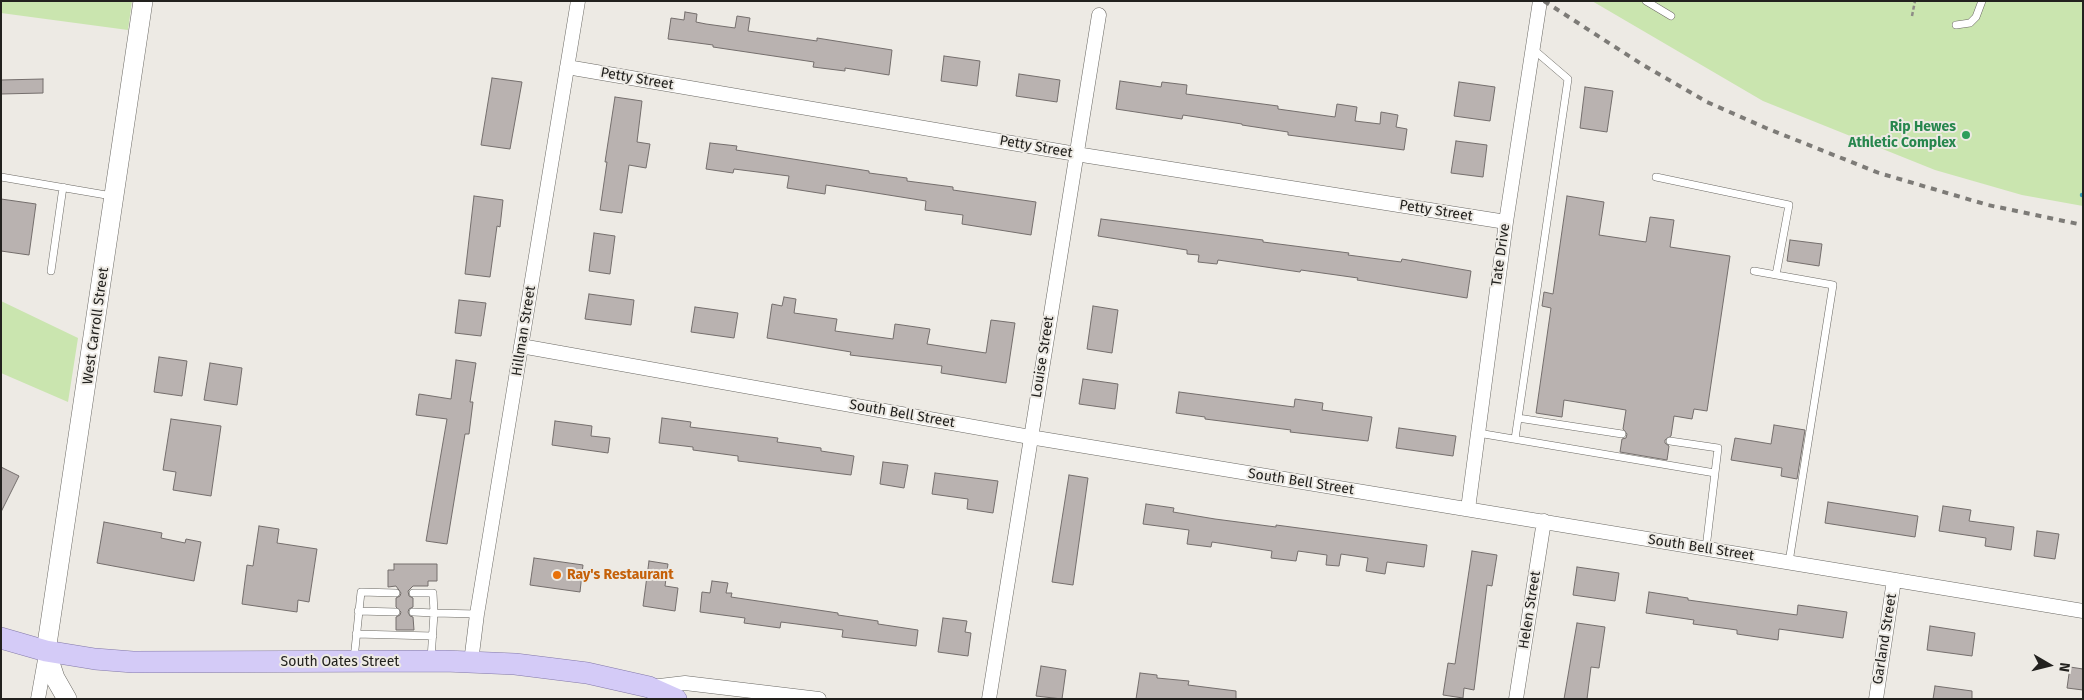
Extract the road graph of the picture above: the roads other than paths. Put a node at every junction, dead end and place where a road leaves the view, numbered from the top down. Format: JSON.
{"nodes":[{"id":1,"x":143,"y":1,"type":"edge"},
{"id":2,"x":578,"y":1,"type":"edge"},
{"id":3,"x":1540,"y":1,"type":"edge"},
{"id":4,"x":1646,"y":1,"type":"edge"},
{"id":5,"x":1982,"y":1,"type":"edge"},
{"id":6,"x":1099,"y":15,"type":"dead end"},
{"id":7,"x":1671,"y":16,"type":"dead end"},
{"id":8,"x":1956,"y":25,"type":"dead end"},
{"id":9,"x":1532,"y":48,"type":"junction"},
{"id":10,"x":567,"y":67,"type":"junction"},
{"id":11,"x":1076,"y":154,"type":"junction"},
{"id":12,"x":1,"y":177,"type":"edge"},
{"id":13,"x":1656,"y":178,"type":"dead end"},
{"id":14,"x":63,"y":187,"type":"junction"},
{"id":15,"x":115,"y":197,"type":"junction"},
{"id":16,"x":1506,"y":222,"type":"junction"},
{"id":17,"x":51,"y":271,"type":"dead end"},
{"id":18,"x":1754,"y":271,"type":"dead end"},
{"id":19,"x":1776,"y":275,"type":"junction"},
{"id":20,"x":521,"y":346,"type":"junction"},
{"id":21,"x":1518,"y":418,"type":"junction"},
{"id":22,"x":1478,"y":433,"type":"junction"},
{"id":23,"x":1622,"y":434,"type":"dead end"},
{"id":24,"x":1030,"y":437,"type":"junction"},
{"id":25,"x":1515,"y":439,"type":"junction"},
{"id":26,"x":1670,"y":441,"type":"dead end"},
{"id":27,"x":1715,"y":474,"type":"junction"},
{"id":28,"x":1468,"y":509,"type":"junction"},
{"id":29,"x":1544,"y":521,"type":"junction"},
{"id":30,"x":1706,"y":548,"type":"junction"},
{"id":31,"x":1789,"y":562,"type":"junction"},
{"id":32,"x":1894,"y":580,"type":"junction"},
{"id":33,"x":396,"y":593,"type":"dead end"},
{"id":34,"x":413,"y":593,"type":"dead end"},
{"id":35,"x":358,"y":611,"type":"junction"},
{"id":36,"x":2083,"y":611,"type":"edge"},
{"id":37,"x":396,"y":612,"type":"dead end"},
{"id":38,"x":413,"y":612,"type":"dead end"},
{"id":39,"x":434,"y":613,"type":"junction"},
{"id":40,"x":477,"y":614,"type":"junction"},
{"id":41,"x":356,"y":634,"type":"junction"},
{"id":42,"x":433,"y":636,"type":"junction"},
{"id":43,"x":1,"y":638,"type":"edge"},
{"id":44,"x":46,"y":651,"type":"junction"},
{"id":45,"x":354,"y":662,"type":"junction"},
{"id":46,"x":431,"y":662,"type":"junction"},
{"id":47,"x":471,"y":662,"type":"junction"},
{"id":48,"x":649,"y":687,"type":"junction"},
{"id":49,"x":38,"y":699,"type":"edge"},
{"id":50,"x":67,"y":699,"type":"edge"},
{"id":51,"x":676,"y":699,"type":"edge"},
{"id":52,"x":819,"y":699,"type":"edge"},
{"id":53,"x":989,"y":699,"type":"edge"},
{"id":54,"x":1516,"y":699,"type":"edge"},
{"id":55,"x":1876,"y":699,"type":"edge"}],
"edges":[{"from":1,"to":15,"type":"street","name":"West Carroll Street"},
{"from":2,"to":10,"type":"street","name":"Hillman Street"},
{"from":3,"to":9,"type":"street","name":"Tate Drive"},
{"from":4,"to":7,"type":"lane"},
{"from":5,"to":8,"type":"lane"},
{"from":6,"to":11,"type":"street","name":"Louise Street"},
{"from":9,"to":16,"type":"street","name":"Tate Drive"},
{"from":9,"to":21,"type":"lane"},
{"from":10,"to":11,"type":"street","name":"Petty Street"},
{"from":10,"to":20,"type":"street","name":"Hillman Street"},
{"from":11,"to":16,"type":"street","name":"Petty Street"},
{"from":11,"to":24,"type":"street","name":"Louise Street"},
{"from":12,"to":14,"type":"lane"},
{"from":13,"to":19,"type":"lane"},
{"from":14,"to":15,"type":"lane"},
{"from":14,"to":17,"type":"lane"},
{"from":15,"to":44,"type":"street","name":"West Carroll Street"},
{"from":16,"to":22,"type":"street","name":"Tate Drive"},
{"from":18,"to":19,"type":"lane"},
{"from":19,"to":31,"type":"lane"},
{"from":20,"to":24,"type":"street","name":"South Bell Street"},
{"from":20,"to":40,"type":"street","name":"Hillman Street"},
{"from":21,"to":23,"type":"lane"},
{"from":21,"to":25,"type":"lane"},
{"from":22,"to":25,"type":"lane"},
{"from":22,"to":28,"type":"street","name":"Tate Drive"},
{"from":24,"to":28,"type":"street","name":"South Bell Street"},
{"from":24,"to":53,"type":"street","name":"Louise Street"},
{"from":25,"to":27,"type":"lane"},
{"from":26,"to":27,"type":"lane"},
{"from":27,"to":30,"type":"lane"},
{"from":28,"to":29,"type":"street","name":"South Bell Street"},
{"from":29,"to":30,"type":"street","name":"South Bell Street"},
{"from":29,"to":54,"type":"street","name":"Helen Street"},
{"from":30,"to":31,"type":"street","name":"South Bell Street"},
{"from":31,"to":32,"type":"street","name":"South Bell Street"},
{"from":32,"to":36,"type":"street","name":"South Bell Street"},
{"from":32,"to":55,"type":"street","name":"Garland Street"},
{"from":33,"to":35,"type":"lane"},
{"from":34,"to":39,"type":"lane"},
{"from":35,"to":37,"type":"lane"},
{"from":35,"to":41,"type":"lane"},
{"from":38,"to":39,"type":"lane"},
{"from":39,"to":40,"type":"lane"},
{"from":39,"to":42,"type":"lane"},
{"from":40,"to":47,"type":"street","name":"Hillman Street"},
{"from":41,"to":42,"type":"lane"},
{"from":41,"to":45,"type":"lane"},
{"from":42,"to":46,"type":"lane"},
{"from":43,"to":44,"type":"main road","name":"South Oates Street"},
{"from":44,"to":45,"type":"main road","name":"South Oates Street"},
{"from":44,"to":49,"type":"street"},
{"from":44,"to":50,"type":"street"},
{"from":45,"to":46,"type":"main road","name":"South Oates Street"},
{"from":46,"to":47,"type":"main road","name":"South Oates Street"},
{"from":47,"to":48,"type":"main road","name":"South Oates Street"},
{"from":48,"to":51,"type":"main road","name":"South Oates Street"},
{"from":48,"to":52,"type":"street"}]}
